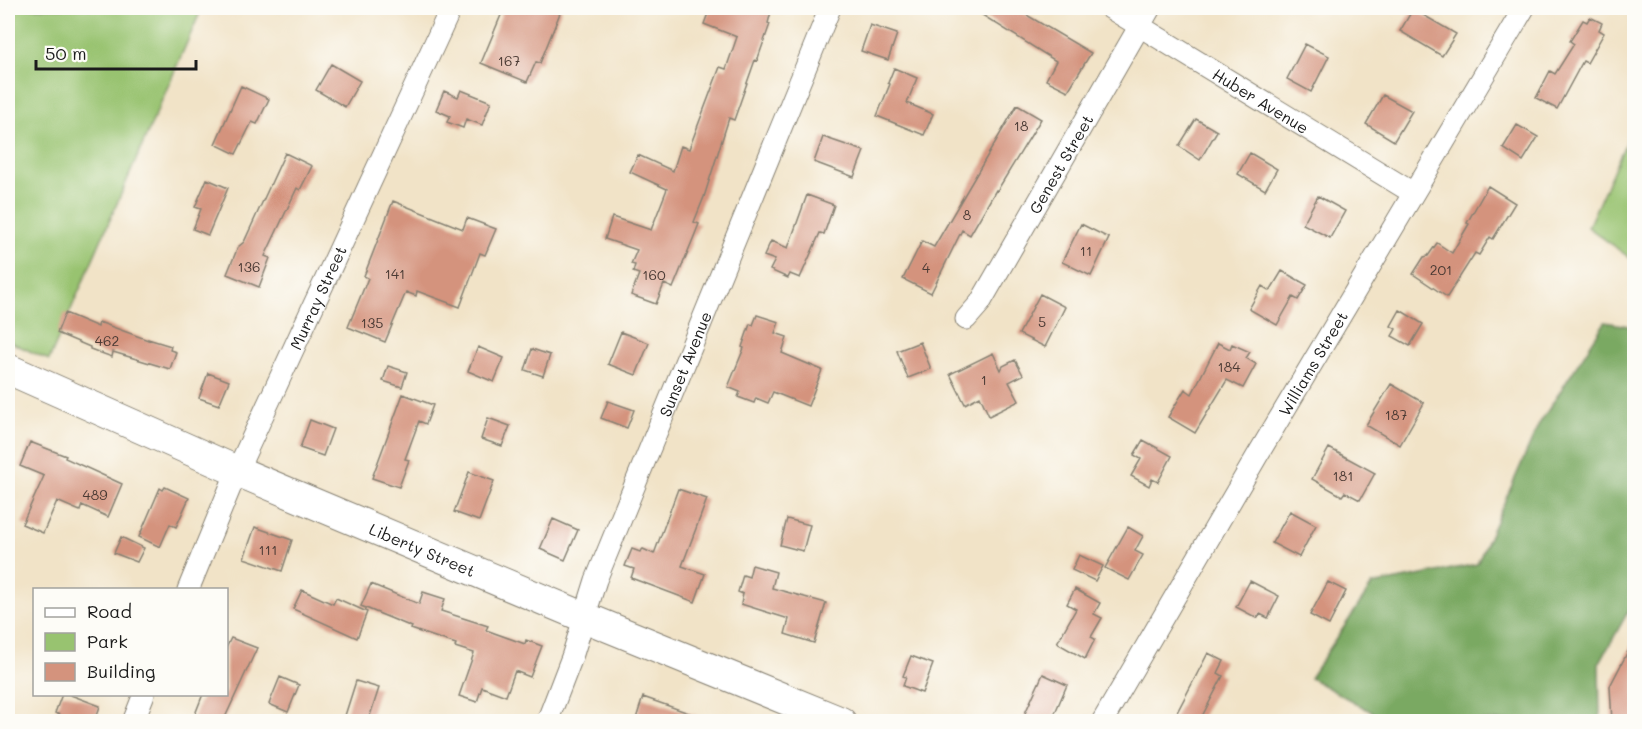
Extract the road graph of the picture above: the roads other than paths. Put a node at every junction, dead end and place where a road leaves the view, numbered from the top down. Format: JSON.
{"nodes":[{"id":1,"x":451,"y":8,"type":"edge"},
{"id":2,"x":830,"y":8,"type":"edge"},
{"id":3,"x":1110,"y":8,"type":"edge"},
{"id":4,"x":1524,"y":8,"type":"edge"},
{"id":5,"x":1145,"y":16,"type":"edge"},
{"id":6,"x":1413,"y":193,"type":"junction"},
{"id":7,"x":966,"y":319,"type":"dead end"},
{"id":8,"x":8,"y":369,"type":"edge"},
{"id":9,"x":237,"y":471,"type":"junction"},
{"id":10,"x":189,"y":588,"type":"edge"},
{"id":11,"x":584,"y":617,"type":"junction"},
{"id":12,"x":143,"y":696,"type":"edge"},
{"id":13,"x":133,"y":722,"type":"edge"},
{"id":14,"x":547,"y":722,"type":"edge"},
{"id":15,"x":841,"y":722,"type":"edge"},
{"id":16,"x":1102,"y":722,"type":"edge"}],
"edges":[{"from":1,"to":9,"type":"street","name":"Murray Street"},
{"from":2,"to":11,"type":"street","name":"Sunset Avenue"},
{"from":3,"to":5,"type":"street","name":"Huber Avenue"},
{"from":4,"to":6,"type":"street","name":"Williams Street"},
{"from":5,"to":6,"type":"street","name":"Huber Avenue"},
{"from":5,"to":7,"type":"street","name":"Genest Street"},
{"from":6,"to":16,"type":"street","name":"Williams Street"},
{"from":8,"to":9,"type":"main road","name":"Liberty Street"},
{"from":9,"to":10,"type":"street","name":"Murray Street"},
{"from":9,"to":11,"type":"main road","name":"Liberty Street"},
{"from":11,"to":14,"type":"street","name":"Sunset Avenue"},
{"from":11,"to":15,"type":"main road","name":"Liberty Street"},
{"from":12,"to":13,"type":"street"}]}
